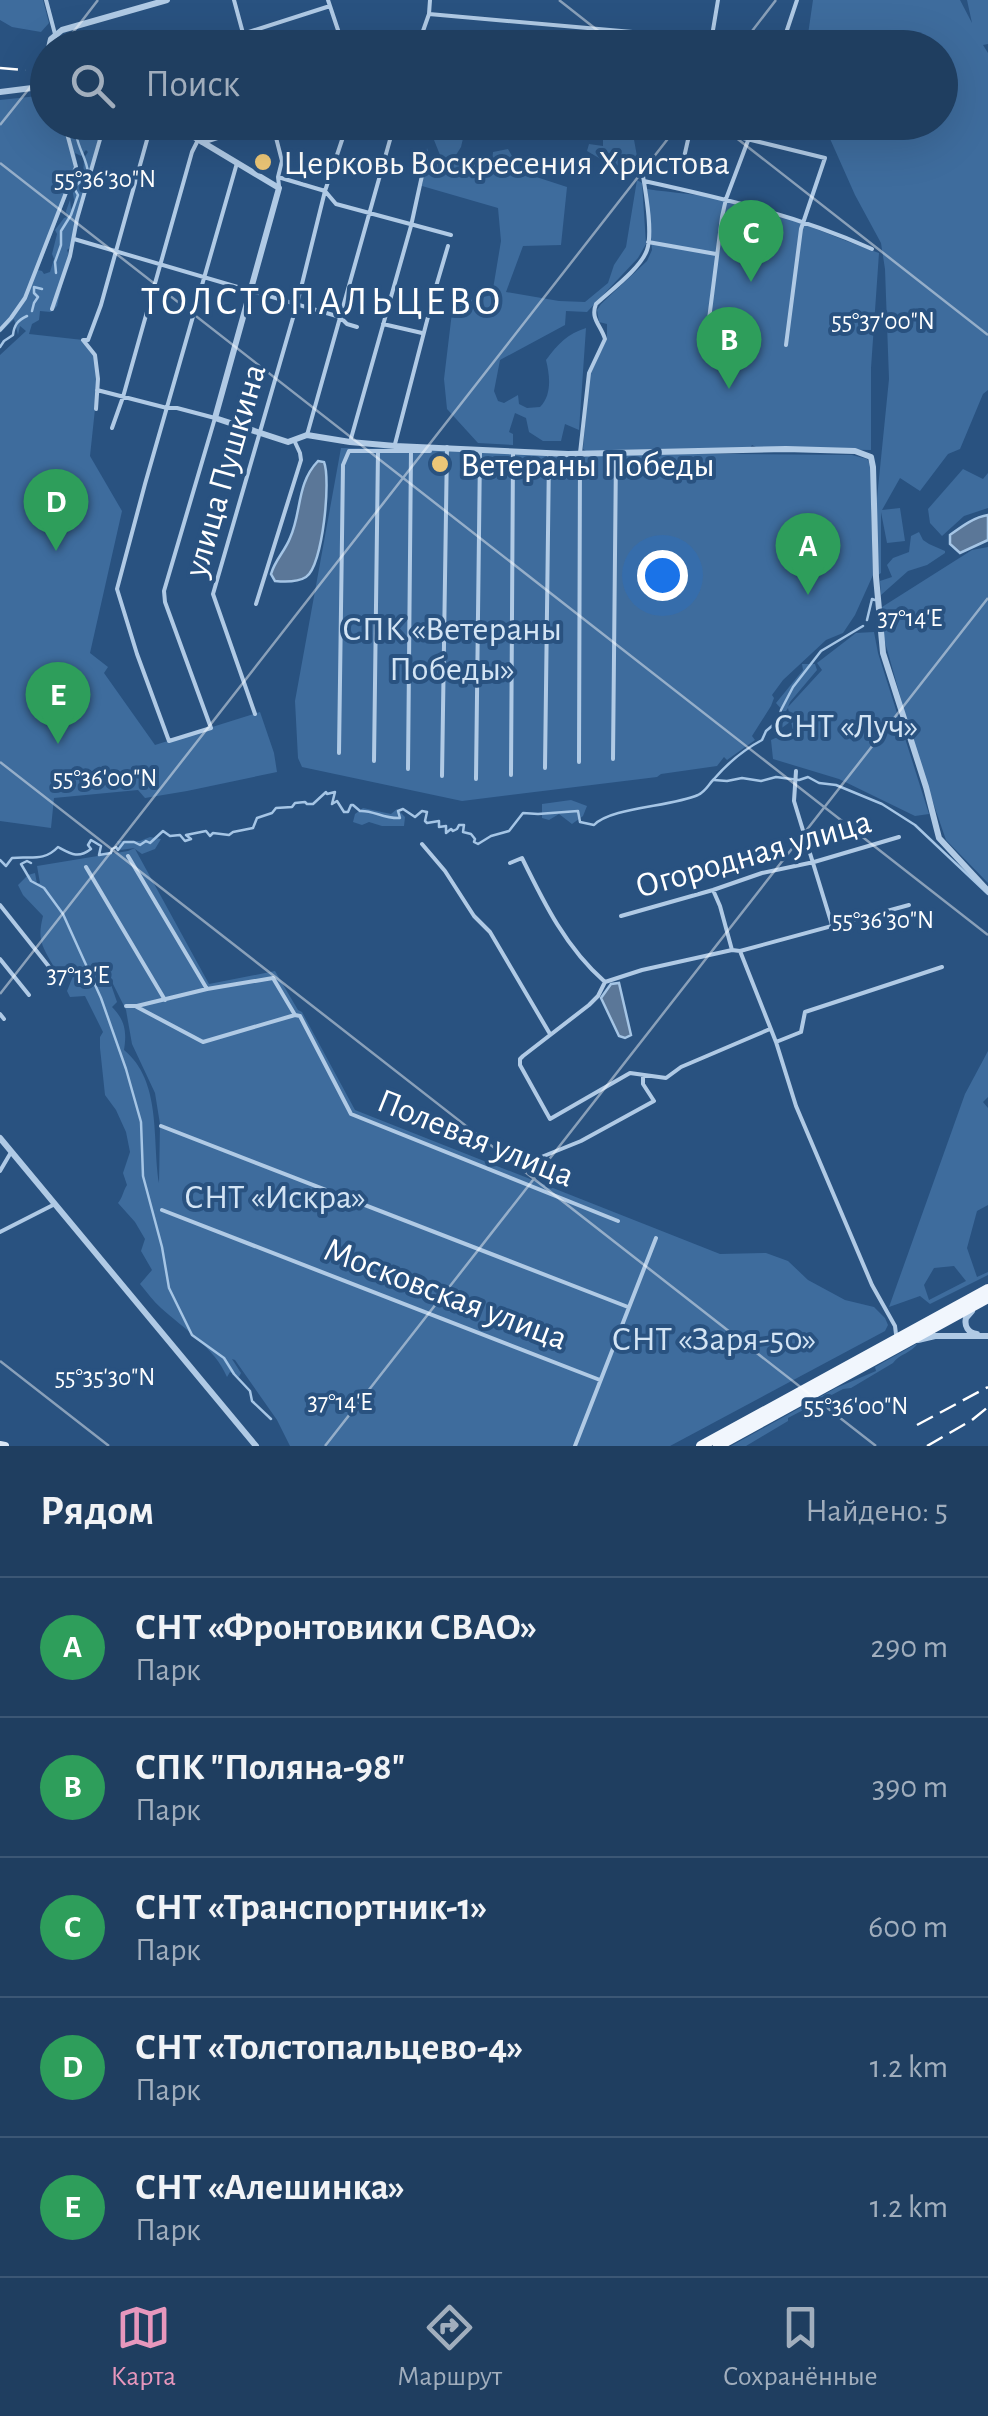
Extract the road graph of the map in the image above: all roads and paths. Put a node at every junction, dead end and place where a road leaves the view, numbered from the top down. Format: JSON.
{"nodes":[{"id":1,"x":46,"y":0,"type":"edge"},
{"id":2,"x":168,"y":0,"type":"edge"},
{"id":3,"x":234,"y":0,"type":"edge"},
{"id":4,"x":430,"y":0,"type":"edge"},
{"id":5,"x":718,"y":0,"type":"edge"},
{"id":6,"x":797,"y":0,"type":"edge"},
{"id":7,"x":329,"y":3,"type":"edge"},
{"id":8,"x":428,"y":14,"type":"junction"},
{"id":9,"x":55,"y":30,"type":"edge"},
{"id":10,"x":62,"y":30,"type":"edge"},
{"id":11,"x":242,"y":30,"type":"edge"},
{"id":12,"x":254,"y":30,"type":"edge"},
{"id":13,"x":338,"y":30,"type":"edge"},
{"id":14,"x":423,"y":30,"type":"edge"},
{"id":15,"x":599,"y":30,"type":"edge"},
{"id":16,"x":713,"y":30,"type":"edge"},
{"id":17,"x":787,"y":30,"type":"edge"},
{"id":18,"x":30,"y":88,"type":"edge"},
{"id":19,"x":0,"y":92,"type":"edge"},
{"id":20,"x":69,"y":140,"type":"edge"},
{"id":21,"x":100,"y":140,"type":"edge"},
{"id":22,"x":147,"y":140,"type":"edge"},
{"id":23,"x":197,"y":140,"type":"edge"},
{"id":24,"x":207,"y":140,"type":"edge"},
{"id":25,"x":276,"y":140,"type":"edge"},
{"id":26,"x":342,"y":140,"type":"edge"},
{"id":27,"x":391,"y":140,"type":"edge"},
{"id":28,"x":688,"y":140,"type":"edge"},
{"id":29,"x":745,"y":140,"type":"edge"},
{"id":30,"x":748,"y":141,"type":"junction"},
{"id":31,"x":200,"y":142,"type":"junction"},
{"id":32,"x":683,"y":162,"type":"dead end"},
{"id":33,"x":236,"y":163,"type":"junction"},
{"id":34,"x":423,"y":172,"type":"dead end"},
{"id":35,"x":278,"y":182,"type":"junction"},
{"id":36,"x":325,"y":191,"type":"junction"},
{"id":37,"x":726,"y":199,"type":"junction"},
{"id":38,"x":369,"y":215,"type":"junction"},
{"id":39,"x":804,"y":221,"type":"junction"},
{"id":40,"x":411,"y":226,"type":"junction"},
{"id":41,"x":451,"y":235,"type":"dead end"},
{"id":42,"x":74,"y":239,"type":"junction"},
{"id":43,"x":648,"y":242,"type":"junction"},
{"id":44,"x":448,"y":246,"type":"dead end"},
{"id":45,"x":872,"y":249,"type":"dead end"},
{"id":46,"x":116,"y":252,"type":"junction"},
{"id":47,"x":716,"y":254,"type":"junction"},
{"id":48,"x":160,"y":266,"type":"junction"},
{"id":49,"x":204,"y":278,"type":"junction"},
{"id":50,"x":251,"y":290,"type":"junction"},
{"id":51,"x":297,"y":304,"type":"junction"},
{"id":52,"x":52,"y":310,"type":"dead end"},
{"id":53,"x":340,"y":317,"type":"junction"},
{"id":54,"x":383,"y":324,"type":"junction"},
{"id":55,"x":356,"y":326,"type":"dead end"},
{"id":56,"x":0,"y":330,"type":"edge"},
{"id":57,"x":424,"y":334,"type":"junction"},
{"id":58,"x":707,"y":335,"type":"dead end"},
{"id":59,"x":786,"y":344,"type":"dead end"},
{"id":60,"x":97,"y":390,"type":"junction"},
{"id":61,"x":123,"y":397,"type":"junction"},
{"id":62,"x":167,"y":408,"type":"junction"},
{"id":63,"x":96,"y":410,"type":"dead end"},
{"id":64,"x":215,"y":418,"type":"junction"},
{"id":65,"x":112,"y":428,"type":"dead end"},
{"id":66,"x":259,"y":432,"type":"junction"},
{"id":67,"x":307,"y":435,"type":"junction"},
{"id":68,"x":294,"y":440,"type":"junction"},
{"id":69,"x":394,"y":446,"type":"junction"},
{"id":70,"x":349,"y":447,"type":"junction"},
{"id":71,"x":378,"y":449,"type":"junction"},
{"id":72,"x":446,"y":449,"type":"junction"},
{"id":73,"x":411,"y":450,"type":"junction"},
{"id":74,"x":480,"y":452,"type":"junction"},
{"id":75,"x":616,"y":452,"type":"junction"},
{"id":76,"x":514,"y":454,"type":"junction"},
{"id":77,"x":549,"y":455,"type":"junction"},
{"id":78,"x":581,"y":455,"type":"junction"},
{"id":79,"x":256,"y":604,"type":"dead end"},
{"id":80,"x":254,"y":714,"type":"dead end"},
{"id":81,"x":340,"y":753,"type":"dead end"},
{"id":82,"x":613,"y":760,"type":"dead end"},
{"id":83,"x":374,"y":761,"type":"dead end"},
{"id":84,"x":579,"y":762,"type":"dead end"},
{"id":85,"x":545,"y":768,"type":"dead end"},
{"id":86,"x":408,"y":769,"type":"dead end"},
{"id":87,"x":511,"y":775,"type":"dead end"},
{"id":88,"x":442,"y":776,"type":"dead end"},
{"id":89,"x":796,"y":776,"type":"dead end"},
{"id":90,"x":476,"y":779,"type":"dead end"},
{"id":91,"x":899,"y":837,"type":"dead end"},
{"id":92,"x":422,"y":844,"type":"dead end"},
{"id":93,"x":128,"y":856,"type":"dead end"},
{"id":94,"x":814,"y":862,"type":"junction"},
{"id":95,"x":510,"y":863,"type":"dead end"},
{"id":96,"x":86,"y":868,"type":"dead end"},
{"id":97,"x":713,"y":890,"type":"junction"},
{"id":98,"x":988,"y":891,"type":"edge"},
{"id":99,"x":0,"y":905,"type":"edge"},
{"id":100,"x":909,"y":905,"type":"dead end"},
{"id":101,"x":621,"y":916,"type":"dead end"},
{"id":102,"x":832,"y":925,"type":"junction"},
{"id":103,"x":732,"y":950,"type":"junction"},
{"id":104,"x":740,"y":951,"type":"junction"},
{"id":105,"x":0,"y":959,"type":"edge"},
{"id":106,"x":942,"y":968,"type":"dead end"},
{"id":107,"x":54,"y":973,"type":"dead end"},
{"id":108,"x":605,"y":982,"type":"junction"},
{"id":109,"x":206,"y":989,"type":"junction"},
{"id":110,"x":29,"y":995,"type":"dead end"},
{"id":111,"x":165,"y":1000,"type":"junction"},
{"id":112,"x":126,"y":1006,"type":"dead end"},
{"id":113,"x":137,"y":1006,"type":"junction"},
{"id":114,"x":295,"y":1015,"type":"junction"},
{"id":115,"x":770,"y":1029,"type":"junction"},
{"id":116,"x":550,"y":1034,"type":"junction"},
{"id":117,"x":776,"y":1042,"type":"junction"},
{"id":118,"x":643,"y":1076,"type":"junction"},
{"id":119,"x":161,"y":1126,"type":"dead end"},
{"id":120,"x":0,"y":1138,"type":"edge"},
{"id":121,"x":12,"y":1152,"type":"junction"},
{"id":122,"x":0,"y":1171,"type":"edge"},
{"id":123,"x":553,"y":1176,"type":"dead end"},
{"id":124,"x":55,"y":1204,"type":"junction"},
{"id":125,"x":162,"y":1210,"type":"dead end"},
{"id":126,"x":618,"y":1220,"type":"dead end"},
{"id":127,"x":0,"y":1232,"type":"edge"},
{"id":128,"x":656,"y":1238,"type":"dead end"},
{"id":129,"x":987,"y":1295,"type":"edge"},
{"id":130,"x":628,"y":1307,"type":"junction"},
{"id":131,"x":896,"y":1326,"type":"junction"},
{"id":132,"x":912,"y":1330,"type":"junction"},
{"id":133,"x":988,"y":1336,"type":"edge"},
{"id":134,"x":897,"y":1342,"type":"junction"},
{"id":135,"x":600,"y":1380,"type":"junction"},
{"id":136,"x":256,"y":1446,"type":"edge"},
{"id":137,"x":575,"y":1446,"type":"edge"},
{"id":138,"x":701,"y":1446,"type":"edge"},
{"id":139,"x":718,"y":1446,"type":"edge"}],
"edges":[{"from":1,"to":9,"type":"street"},
{"from":2,"to":10,"type":"street"},
{"from":3,"to":11,"type":"street"},
{"from":4,"to":8,"type":"street"},
{"from":5,"to":16,"type":"street"},
{"from":6,"to":17,"type":"street"},
{"from":7,"to":12,"type":"street"},
{"from":7,"to":13,"type":"street"},
{"from":8,"to":14,"type":"street"},
{"from":8,"to":15,"type":"street"},
{"from":18,"to":19,"type":"street"},
{"from":20,"to":56,"type":"street"},
{"from":21,"to":42,"type":"street"},
{"from":22,"to":46,"type":"street"},
{"from":23,"to":31,"type":"street"},
{"from":24,"to":31,"type":"street"},
{"from":25,"to":35,"type":"street"},
{"from":26,"to":36,"type":"street","name":"улица Пушкина"},
{"from":27,"to":38,"type":"street"},
{"from":28,"to":32,"type":"street"},
{"from":29,"to":30,"type":"street"},
{"from":30,"to":37,"type":"street"},
{"from":30,"to":39,"type":"street"},
{"from":31,"to":33,"type":"street"},
{"from":31,"to":48,"type":"street"},
{"from":33,"to":35,"type":"street"},
{"from":33,"to":49,"type":"street"},
{"from":34,"to":40,"type":"street"},
{"from":35,"to":36,"type":"street"},
{"from":35,"to":50,"type":"street"},
{"from":36,"to":38,"type":"street"},
{"from":36,"to":51,"type":"street","name":"улица Пушкина"},
{"from":37,"to":39,"type":"street"},
{"from":37,"to":43,"type":"street"},
{"from":37,"to":47,"type":"street"},
{"from":38,"to":40,"type":"street"},
{"from":38,"to":53,"type":"street"},
{"from":39,"to":45,"type":"street"},
{"from":39,"to":59,"type":"street"},
{"from":40,"to":41,"type":"street"},
{"from":40,"to":54,"type":"street"},
{"from":42,"to":46,"type":"street"},
{"from":42,"to":52,"type":"street"},
{"from":43,"to":47,"type":"street"},
{"from":43,"to":78,"type":"street"},
{"from":44,"to":57,"type":"street"},
{"from":46,"to":48,"type":"street"},
{"from":46,"to":60,"type":"street"},
{"from":47,"to":58,"type":"street"},
{"from":48,"to":49,"type":"street"},
{"from":48,"to":61,"type":"street"},
{"from":49,"to":50,"type":"street"},
{"from":49,"to":62,"type":"street"},
{"from":50,"to":51,"type":"street"},
{"from":50,"to":64,"type":"street"},
{"from":51,"to":53,"type":"street"},
{"from":51,"to":66,"type":"street","name":"улица Пушкина"},
{"from":53,"to":55,"type":"street"},
{"from":53,"to":67,"type":"street"},
{"from":54,"to":57,"type":"street"},
{"from":54,"to":70,"type":"street"},
{"from":57,"to":69,"type":"street"},
{"from":60,"to":61,"type":"street"},
{"from":60,"to":63,"type":"street"},
{"from":61,"to":62,"type":"street"},
{"from":61,"to":65,"type":"street"},
{"from":62,"to":64,"type":"street"},
{"from":62,"to":64,"type":"street"},
{"from":64,"to":66,"type":"street"},
{"from":66,"to":68,"type":"street"},
{"from":66,"to":80,"type":"street","name":"улица Пушкина"},
{"from":67,"to":68,"type":"street"},
{"from":67,"to":70,"type":"street"},
{"from":68,"to":79,"type":"street"},
{"from":69,"to":70,"type":"street"},
{"from":69,"to":72,"type":"street"},
{"from":70,"to":71,"type":"street"},
{"from":70,"to":81,"type":"street"},
{"from":71,"to":73,"type":"street"},
{"from":71,"to":83,"type":"street"},
{"from":72,"to":73,"type":"street"},
{"from":72,"to":74,"type":"street"},
{"from":72,"to":78,"type":"street"},
{"from":72,"to":88,"type":"street"},
{"from":73,"to":86,"type":"street"},
{"from":74,"to":76,"type":"street"},
{"from":74,"to":90,"type":"street"},
{"from":75,"to":78,"type":"street"},
{"from":75,"to":82,"type":"street"},
{"from":75,"to":98,"type":"street"},
{"from":76,"to":77,"type":"street"},
{"from":76,"to":87,"type":"street"},
{"from":77,"to":78,"type":"street"},
{"from":77,"to":85,"type":"street"},
{"from":78,"to":84,"type":"street"},
{"from":89,"to":94,"type":"street"},
{"from":91,"to":94,"type":"street","name":"Огородная улица"},
{"from":92,"to":116,"type":"street"},
{"from":93,"to":109,"type":"street"},
{"from":94,"to":97,"type":"street","name":"Огородная улица"},
{"from":94,"to":102,"type":"street"},
{"from":95,"to":108,"type":"street"},
{"from":96,"to":111,"type":"street"},
{"from":97,"to":101,"type":"street","name":"Огородная улица"},
{"from":97,"to":103,"type":"street"},
{"from":99,"to":107,"type":"street"},
{"from":100,"to":102,"type":"street"},
{"from":102,"to":104,"type":"street"},
{"from":103,"to":104,"type":"street"},
{"from":103,"to":108,"type":"street"},
{"from":104,"to":115,"type":"street"},
{"from":105,"to":110,"type":"street"},
{"from":106,"to":117,"type":"street"},
{"from":108,"to":116,"type":"street"},
{"from":109,"to":111,"type":"street"},
{"from":109,"to":114,"type":"street","name":"Полевая улица"},
{"from":111,"to":113,"type":"street"},
{"from":112,"to":113,"type":"street"},
{"from":113,"to":114,"type":"street"},
{"from":114,"to":126,"type":"street","name":"Полевая улица"},
{"from":115,"to":117,"type":"street"},
{"from":115,"to":118,"type":"street"},
{"from":116,"to":118,"type":"street"},
{"from":117,"to":131,"type":"street"},
{"from":118,"to":123,"type":"street"},
{"from":119,"to":130,"type":"street"},
{"from":120,"to":121,"type":"street"},
{"from":121,"to":122,"type":"street"},
{"from":121,"to":124,"type":"street"},
{"from":124,"to":127,"type":"street"},
{"from":124,"to":136,"type":"street"},
{"from":125,"to":135,"type":"street","name":"Московская улица"},
{"from":128,"to":130,"type":"street"},
{"from":129,"to":132,"type":"main road"},
{"from":129,"to":133,"type":"street"},
{"from":129,"to":134,"type":"main road"},
{"from":130,"to":135,"type":"street"},
{"from":131,"to":132,"type":"street"},
{"from":131,"to":134,"type":"street"},
{"from":132,"to":134,"type":"main road"},
{"from":133,"to":134,"type":"street"},
{"from":134,"to":138,"type":"main road"},
{"from":134,"to":139,"type":"main road"},
{"from":135,"to":137,"type":"street"}]}
